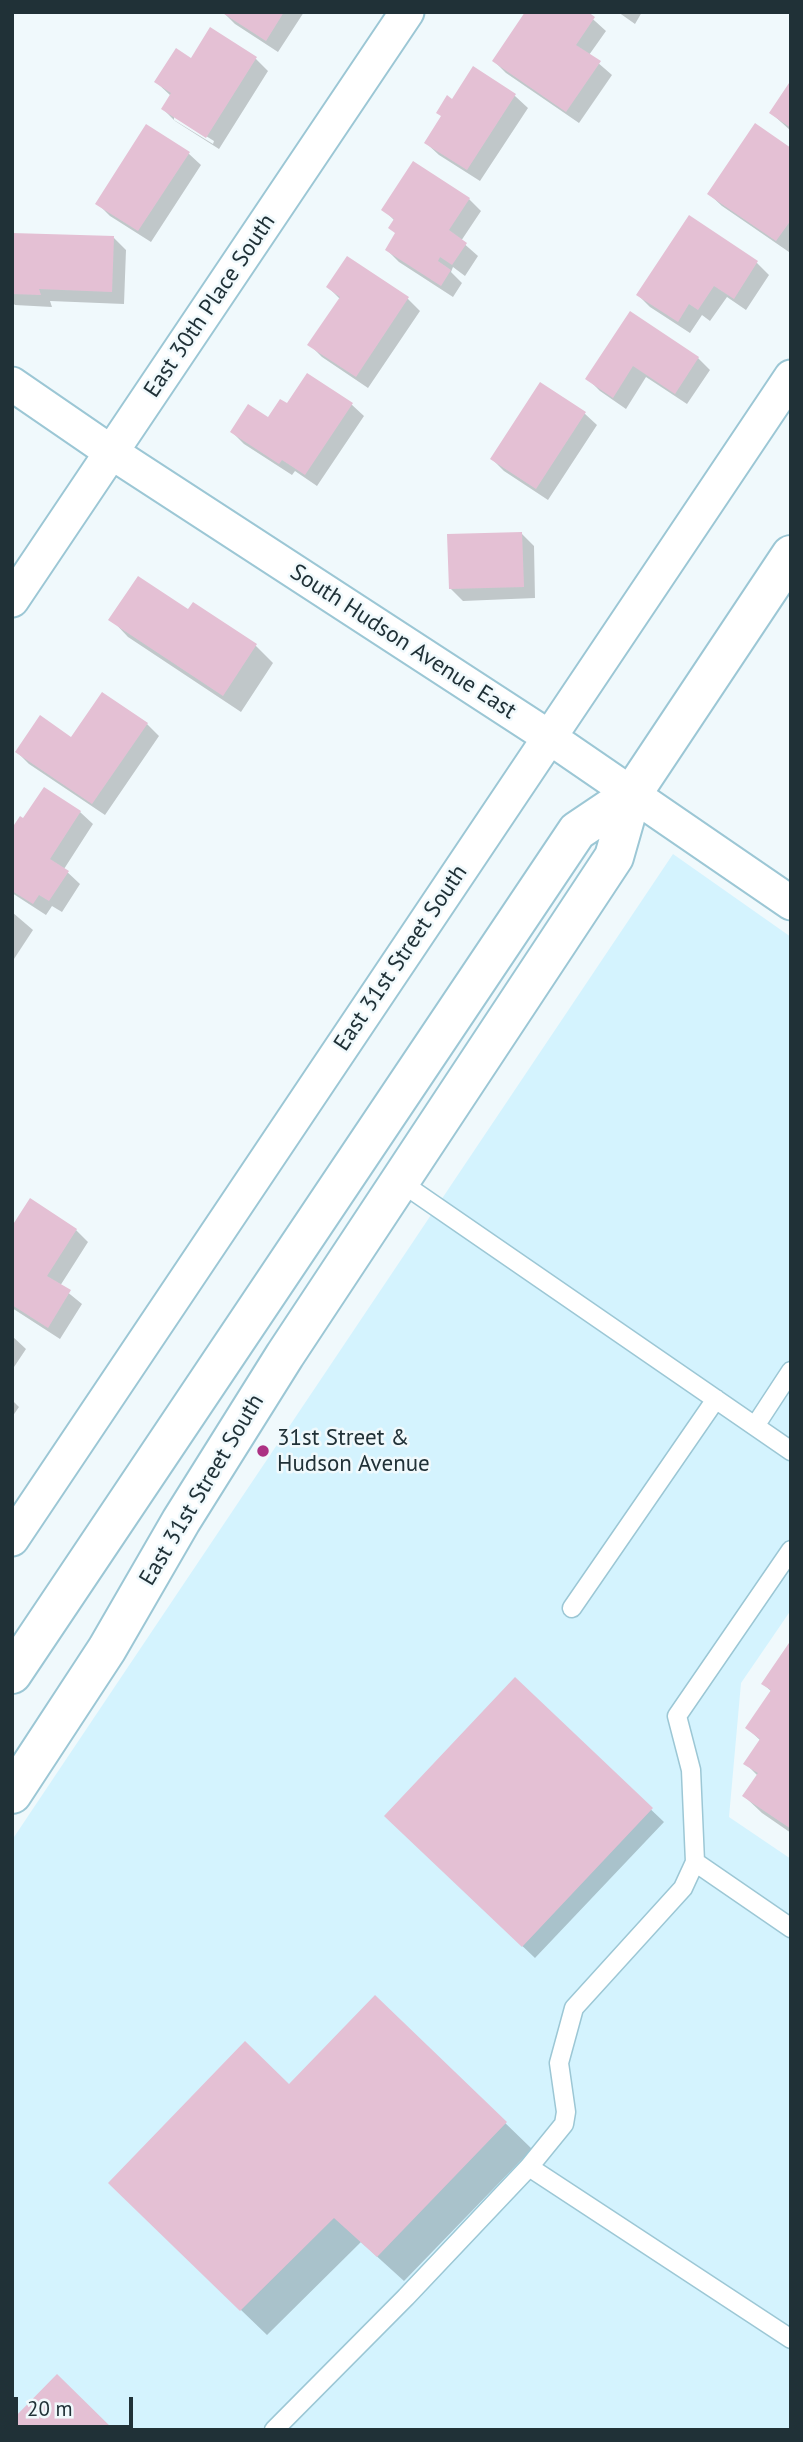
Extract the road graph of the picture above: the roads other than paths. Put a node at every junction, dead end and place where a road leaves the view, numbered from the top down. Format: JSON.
{"nodes":[{"id":1,"x":407,"y":12,"type":"edge"},
{"id":2,"x":791,"y":377,"type":"edge"},
{"id":3,"x":12,"y":384,"type":"edge"},
{"id":4,"x":111,"y":452,"type":"junction"},
{"id":5,"x":791,"y":555,"type":"edge"},
{"id":6,"x":12,"y":600,"type":"edge"},
{"id":7,"x":549,"y":737,"type":"junction"},
{"id":8,"x":632,"y":794,"type":"junction"},
{"id":9,"x":791,"y":903,"type":"edge"},
{"id":10,"x":399,"y":1181,"type":"junction"},
{"id":11,"x":791,"y":1371,"type":"edge"},
{"id":12,"x":716,"y":1399,"type":"junction"},
{"id":13,"x":754,"y":1426,"type":"junction"},
{"id":14,"x":791,"y":1451,"type":"edge"},
{"id":15,"x":12,"y":1539,"type":"edge"},
{"id":16,"x":791,"y":1550,"type":"edge"},
{"id":17,"x":572,"y":1608,"type":"dead end"},
{"id":18,"x":12,"y":1674,"type":"edge"},
{"id":19,"x":12,"y":1794,"type":"edge"},
{"id":20,"x":695,"y":1862,"type":"junction"},
{"id":21,"x":791,"y":1928,"type":"edge"},
{"id":22,"x":529,"y":2167,"type":"junction"},
{"id":23,"x":791,"y":2339,"type":"edge"},
{"id":24,"x":276,"y":2429,"type":"edge"}],
"edges":[{"from":1,"to":4,"type":"street","name":"East 30th Place South"},
{"from":2,"to":7,"type":"street","name":"East 31st Street South"},
{"from":3,"to":4,"type":"street","name":"South Hudson Avenue East"},
{"from":4,"to":6,"type":"street","name":"East 30th Place South"},
{"from":4,"to":7,"type":"street","name":"South Hudson Avenue East"},
{"from":5,"to":8,"type":"main road","name":"East 31st Street South"},
{"from":7,"to":8,"type":"street","name":"South Hudson Avenue East"},
{"from":7,"to":15,"type":"street","name":"East 31st Street South"},
{"from":8,"to":9,"type":"street","name":"South Hudson Avenue East"},
{"from":8,"to":10,"type":"main road","name":"East 31st Street South"},
{"from":8,"to":18,"type":"main road","name":"East 31st Street South"},
{"from":10,"to":12,"type":"lane"},
{"from":10,"to":19,"type":"main road","name":"East 31st Street South"},
{"from":11,"to":13,"type":"lane"},
{"from":12,"to":13,"type":"lane"},
{"from":12,"to":17,"type":"lane"},
{"from":13,"to":14,"type":"lane"},
{"from":16,"to":20,"type":"lane"},
{"from":20,"to":21,"type":"lane"},
{"from":20,"to":22,"type":"lane"},
{"from":22,"to":23,"type":"lane"},
{"from":22,"to":24,"type":"lane"}]}
